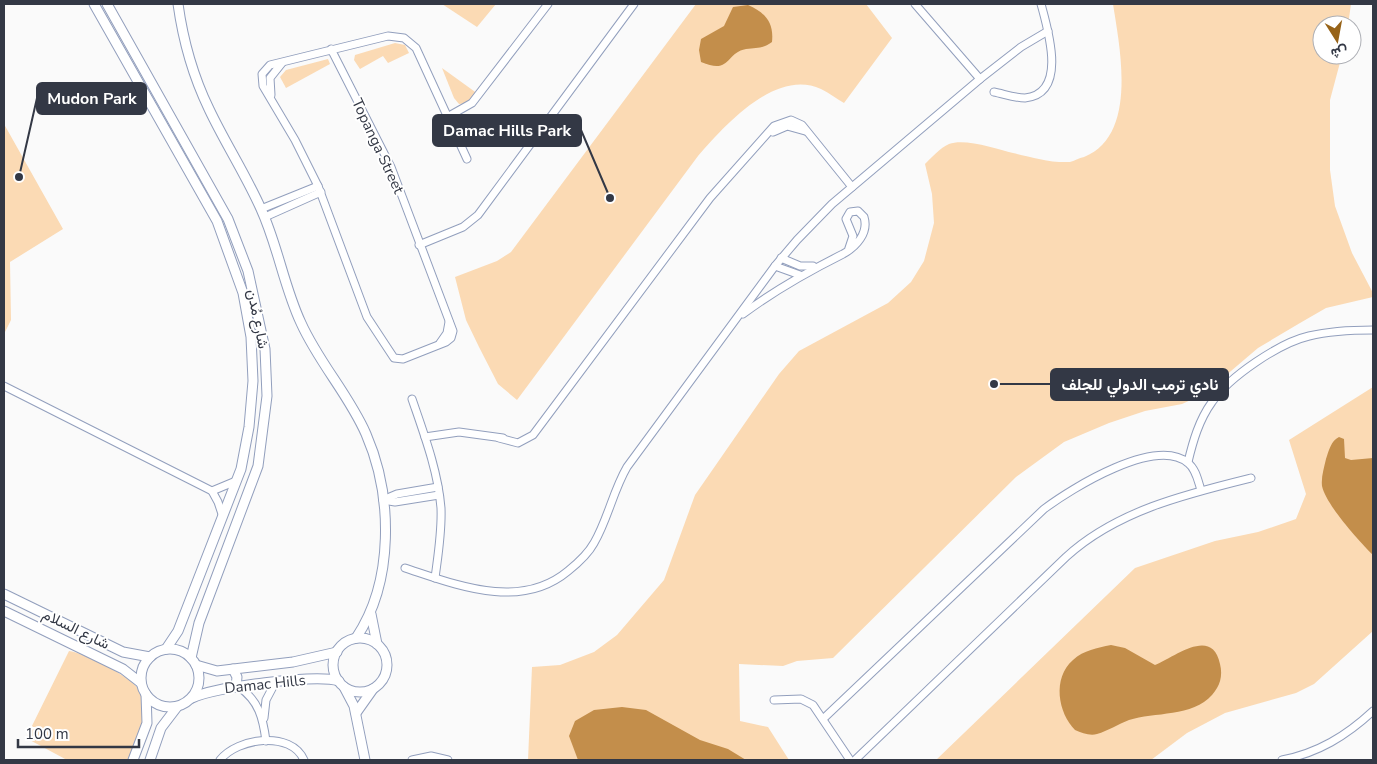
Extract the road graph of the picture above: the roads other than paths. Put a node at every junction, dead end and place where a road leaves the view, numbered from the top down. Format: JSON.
{"nodes":[{"id":1,"x":94,"y":4,"type":"edge"},
{"id":2,"x":107,"y":4,"type":"edge"},
{"id":3,"x":178,"y":4,"type":"edge"},
{"id":4,"x":548,"y":4,"type":"edge"},
{"id":5,"x":634,"y":4,"type":"edge"},
{"id":6,"x":915,"y":4,"type":"edge"},
{"id":7,"x":1041,"y":4,"type":"edge"},
{"id":8,"x":1048,"y":32,"type":"junction"},
{"id":9,"x":331,"y":49,"type":"junction"},
{"id":10,"x":980,"y":79,"type":"junction"},
{"id":11,"x":994,"y":92,"type":"dead end"},
{"id":12,"x":449,"y":116,"type":"junction"},
{"id":13,"x":467,"y":159,"type":"dead end"},
{"id":14,"x":852,"y":187,"type":"junction"},
{"id":15,"x":319,"y":189,"type":"junction"},
{"id":16,"x":263,"y":213,"type":"junction"},
{"id":17,"x":419,"y":245,"type":"junction"},
{"id":18,"x":848,"y":251,"type":"junction"},
{"id":19,"x":781,"y":258,"type":"junction"},
{"id":20,"x":821,"y":265,"type":"junction"},
{"id":21,"x":775,"y":266,"type":"junction"},
{"id":22,"x":800,"y":275,"type":"junction"},
{"id":23,"x":737,"y":319,"type":"junction"},
{"id":24,"x":1373,"y":330,"type":"edge"},
{"id":25,"x":4,"y":386,"type":"edge"},
{"id":26,"x":412,"y":399,"type":"dead end"},
{"id":27,"x":425,"y":437,"type":"junction"},
{"id":28,"x":1188,"y":462,"type":"junction"},
{"id":29,"x":1251,"y":478,"type":"dead end"},
{"id":30,"x":236,"y":481,"type":"junction"},
{"id":31,"x":438,"y":487,"type":"junction"},
{"id":32,"x":1201,"y":490,"type":"junction"},
{"id":33,"x":212,"y":491,"type":"junction"},
{"id":34,"x":439,"y":495,"type":"junction"},
{"id":35,"x":383,"y":500,"type":"junction"},
{"id":36,"x":222,"y":514,"type":"junction"},
{"id":37,"x":405,"y":568,"type":"dead end"},
{"id":38,"x":435,"y":578,"type":"junction"},
{"id":39,"x":4,"y":594,"type":"edge"},
{"id":40,"x":4,"y":611,"type":"edge"},
{"id":41,"x":371,"y":614,"type":"junction"},
{"id":42,"x":356,"y":638,"type":"junction"},
{"id":43,"x":377,"y":644,"type":"junction"},
{"id":44,"x":166,"y":649,"type":"junction"},
{"id":45,"x":337,"y":652,"type":"junction"},
{"id":46,"x":150,"y":657,"type":"junction"},
{"id":47,"x":194,"y":661,"type":"junction"},
{"id":48,"x":233,"y":669,"type":"junction"},
{"id":49,"x":141,"y":683,"type":"junction"},
{"id":50,"x":275,"y":683,"type":"junction"},
{"id":51,"x":341,"y":684,"type":"junction"},
{"id":52,"x":238,"y":687,"type":"junction"},
{"id":53,"x":373,"y":688,"type":"junction"},
{"id":54,"x":146,"y":694,"type":"junction"},
{"id":55,"x":192,"y":698,"type":"junction"},
{"id":56,"x":774,"y":700,"type":"dead end"},
{"id":57,"x":178,"y":707,"type":"junction"},
{"id":58,"x":1373,"y":711,"type":"edge"},
{"id":59,"x":356,"y":713,"type":"junction"},
{"id":60,"x":823,"y":719,"type":"junction"},
{"id":61,"x":263,"y":723,"type":"junction"},
{"id":62,"x":266,"y":741,"type":"junction"},
{"id":63,"x":133,"y":760,"type":"edge"},
{"id":64,"x":150,"y":760,"type":"edge"},
{"id":65,"x":220,"y":760,"type":"edge"},
{"id":66,"x":304,"y":760,"type":"edge"},
{"id":67,"x":365,"y":760,"type":"edge"},
{"id":68,"x":412,"y":760,"type":"edge"},
{"id":69,"x":448,"y":760,"type":"edge"},
{"id":70,"x":850,"y":760,"type":"edge"},
{"id":71,"x":855,"y":760,"type":"edge"},
{"id":72,"x":1282,"y":760,"type":"edge"}],
"edges":[{"from":1,"to":30,"type":"street","name":"شارع مُدن"},
{"from":2,"to":47,"type":"street","name":"شارع مُدن"},
{"from":3,"to":16,"type":"street"},
{"from":4,"to":12,"type":"street"},
{"from":5,"to":17,"type":"street"},
{"from":6,"to":10,"type":"street"},
{"from":7,"to":8,"type":"street"},
{"from":8,"to":10,"type":"street"},
{"from":8,"to":11,"type":"street"},
{"from":9,"to":12,"type":"street","name":"Topanga Street"},
{"from":9,"to":15,"type":"street","name":"Topanga Street"},
{"from":9,"to":17,"type":"street","name":"Topanga Street"},
{"from":10,"to":14,"type":"street"},
{"from":12,"to":13,"type":"street","name":"Topanga Street"},
{"from":14,"to":19,"type":"street"},
{"from":14,"to":27,"type":"street"},
{"from":15,"to":16,"type":"street"},
{"from":15,"to":17,"type":"street","name":"Topanga Street"},
{"from":16,"to":35,"type":"street"},
{"from":18,"to":18,"type":"street"},
{"from":18,"to":20,"type":"street"},
{"from":19,"to":20,"type":"street"},
{"from":19,"to":21,"type":"street"},
{"from":20,"to":22,"type":"street"},
{"from":21,"to":22,"type":"street"},
{"from":21,"to":23,"type":"street"},
{"from":22,"to":23,"type":"street"},
{"from":23,"to":38,"type":"street"},
{"from":24,"to":28,"type":"street"},
{"from":25,"to":33,"type":"street"},
{"from":26,"to":27,"type":"street"},
{"from":27,"to":31,"type":"street"},
{"from":28,"to":32,"type":"street"},
{"from":28,"to":60,"type":"street"},
{"from":29,"to":32,"type":"street"},
{"from":30,"to":33,"type":"street"},
{"from":30,"to":36,"type":"street","name":"شارع مُدن"},
{"from":31,"to":34,"type":"street"},
{"from":31,"to":35,"type":"street"},
{"from":32,"to":71,"type":"street"},
{"from":33,"to":36,"type":"street"},
{"from":34,"to":35,"type":"street"},
{"from":34,"to":38,"type":"street"},
{"from":35,"to":41,"type":"street"},
{"from":36,"to":44,"type":"street","name":"شارع مُدن"},
{"from":37,"to":38,"type":"street"},
{"from":39,"to":46,"type":"street","name":"شارع السلام"},
{"from":40,"to":49,"type":"street","name":"شارع السلام"},
{"from":41,"to":42,"type":"street"},
{"from":41,"to":43,"type":"street"},
{"from":42,"to":43,"type":"street"},
{"from":42,"to":45,"type":"street"},
{"from":43,"to":53,"type":"street"},
{"from":44,"to":46,"type":"street"},
{"from":44,"to":47,"type":"street"},
{"from":45,"to":48,"type":"street","name":"Damac Hills"},
{"from":45,"to":51,"type":"street"},
{"from":46,"to":49,"type":"street"},
{"from":47,"to":48,"type":"street","name":"Damac Hills"},
{"from":47,"to":55,"type":"street"},
{"from":48,"to":52,"type":"street"},
{"from":49,"to":54,"type":"street"},
{"from":50,"to":51,"type":"street","name":"Damac Hills"},
{"from":50,"to":52,"type":"street","name":"Damac Hills"},
{"from":50,"to":61,"type":"street"},
{"from":51,"to":53,"type":"street"},
{"from":51,"to":59,"type":"street"},
{"from":52,"to":55,"type":"street","name":"Damac Hills"},
{"from":52,"to":61,"type":"street"},
{"from":53,"to":59,"type":"street"},
{"from":54,"to":57,"type":"street"},
{"from":54,"to":63,"type":"street"},
{"from":55,"to":57,"type":"street"},
{"from":56,"to":60,"type":"street"},
{"from":57,"to":64,"type":"street"},
{"from":58,"to":72,"type":"street"},
{"from":59,"to":67,"type":"street"},
{"from":60,"to":70,"type":"street"},
{"from":61,"to":62,"type":"street"},
{"from":62,"to":65,"type":"street"},
{"from":62,"to":66,"type":"street"},
{"from":68,"to":69,"type":"street"}]}
